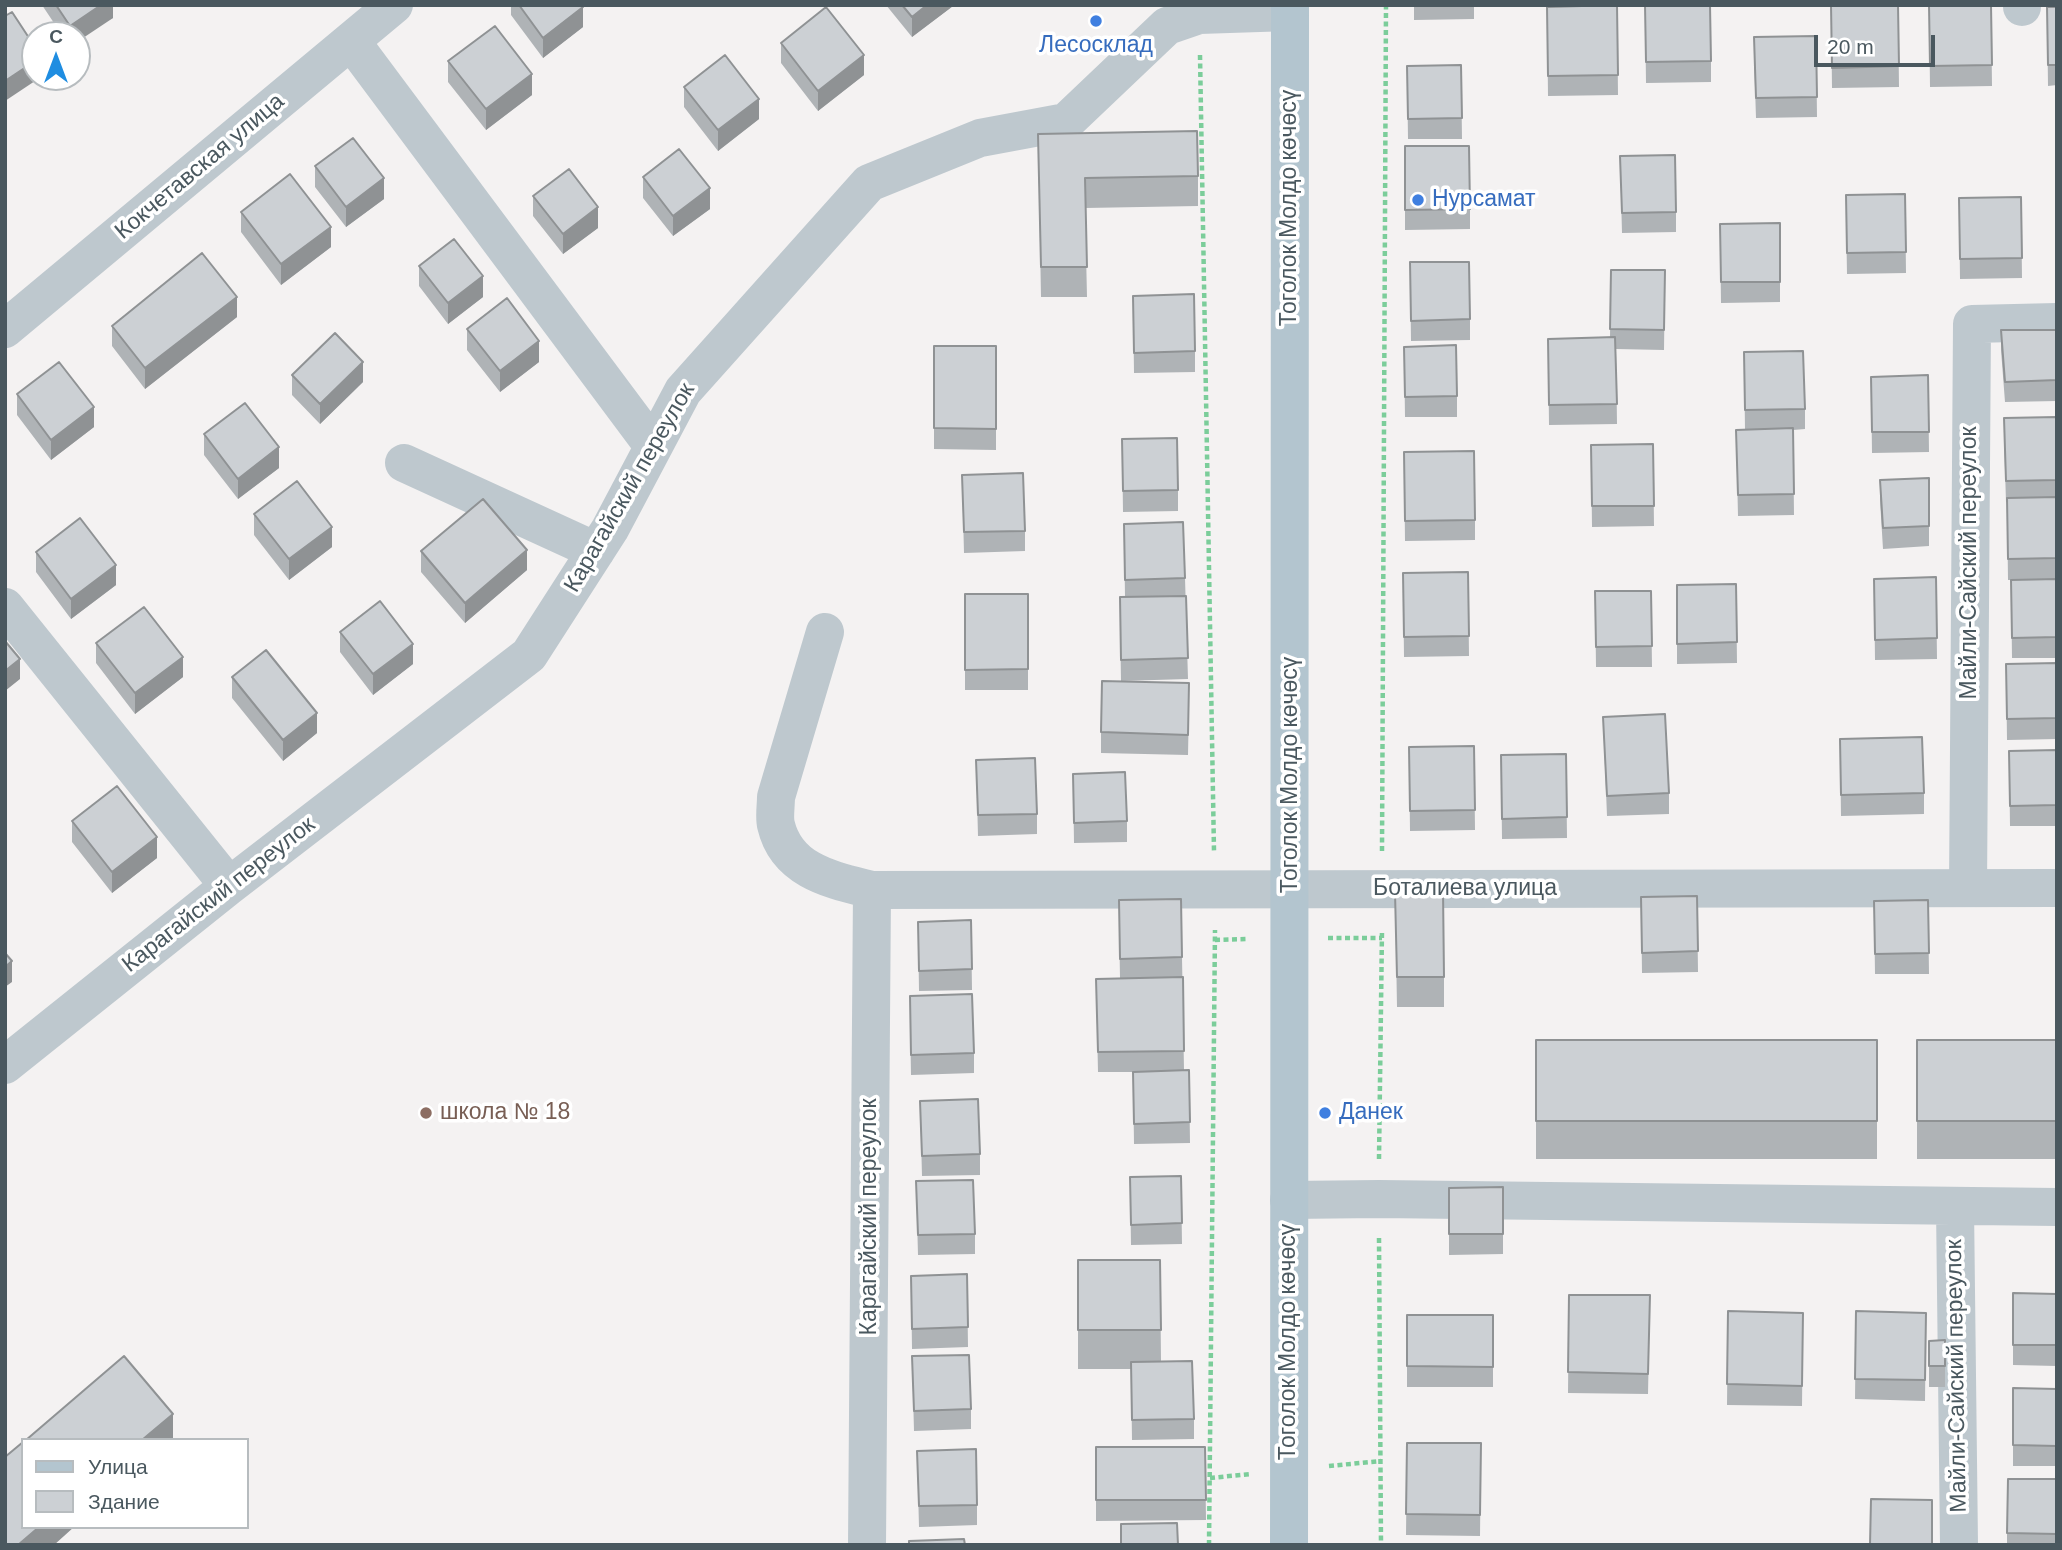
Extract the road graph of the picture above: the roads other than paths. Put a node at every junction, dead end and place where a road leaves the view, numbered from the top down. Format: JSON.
{"nodes":[{"id":1,"x":394,"y":5,"type":"edge"},
{"id":2,"x":1290,"y":8,"type":"edge"},
{"id":3,"x":351,"y":41,"type":"junction"},
{"id":4,"x":2057,"y":322,"type":"edge"},
{"id":5,"x":5,"y":329,"type":"edge"},
{"id":6,"x":653,"y":446,"type":"junction"},
{"id":7,"x":404,"y":463,"type":"dead end"},
{"id":8,"x":596,"y":551,"type":"junction"},
{"id":9,"x":5,"y":607,"type":"edge"},
{"id":10,"x":825,"y":632,"type":"dead end"},
{"id":11,"x":229,"y":886,"type":"junction"},
{"id":12,"x":1968,"y":888,"type":"junction"},
{"id":13,"x":2057,"y":888,"type":"edge"},
{"id":14,"x":1291,"y":889,"type":"junction"},
{"id":15,"x":872,"y":890,"type":"junction"},
{"id":16,"x":5,"y":1065,"type":"edge"},
{"id":17,"x":1289,"y":1200,"type":"junction"},
{"id":18,"x":1955,"y":1206,"type":"junction"},
{"id":19,"x":2057,"y":1207,"type":"edge"},
{"id":20,"x":867,"y":1545,"type":"edge"},
{"id":21,"x":1289,"y":1545,"type":"edge"},
{"id":22,"x":1959,"y":1545,"type":"edge"}],
"edges":[{"from":1,"to":3,"type":"street","name":"Кокчетавская улица"},
{"from":2,"to":6,"type":"street","name":"Карагайский переулок"},
{"from":2,"to":14,"type":"main road","name":"Тоголок Молдо көчөсү"},
{"from":3,"to":5,"type":"street","name":"Кокчетавская улица"},
{"from":3,"to":6,"type":"street"},
{"from":4,"to":12,"type":"street","name":"Майли-Сайский переулок"},
{"from":6,"to":8,"type":"street","name":"Карагайский переулок"},
{"from":7,"to":8,"type":"street"},
{"from":8,"to":11,"type":"street","name":"Карагайский переулок"},
{"from":9,"to":11,"type":"street"},
{"from":10,"to":15,"type":"street","name":"Боталиева улица"},
{"from":11,"to":16,"type":"street","name":"Карагайский переулок"},
{"from":12,"to":13,"type":"street","name":"Боталиева улица"},
{"from":12,"to":14,"type":"street","name":"Боталиева улица"},
{"from":14,"to":15,"type":"street","name":"Боталиева улица"},
{"from":14,"to":17,"type":"main road","name":"Тоголок Молдо көчөсү"},
{"from":15,"to":20,"type":"street","name":"Карагайский переулок"},
{"from":17,"to":18,"type":"street"},
{"from":17,"to":21,"type":"main road","name":"Тоголок Молдо көчөсү"},
{"from":18,"to":19,"type":"street"},
{"from":18,"to":22,"type":"street","name":"Майли-Сайский переулок"}]}
